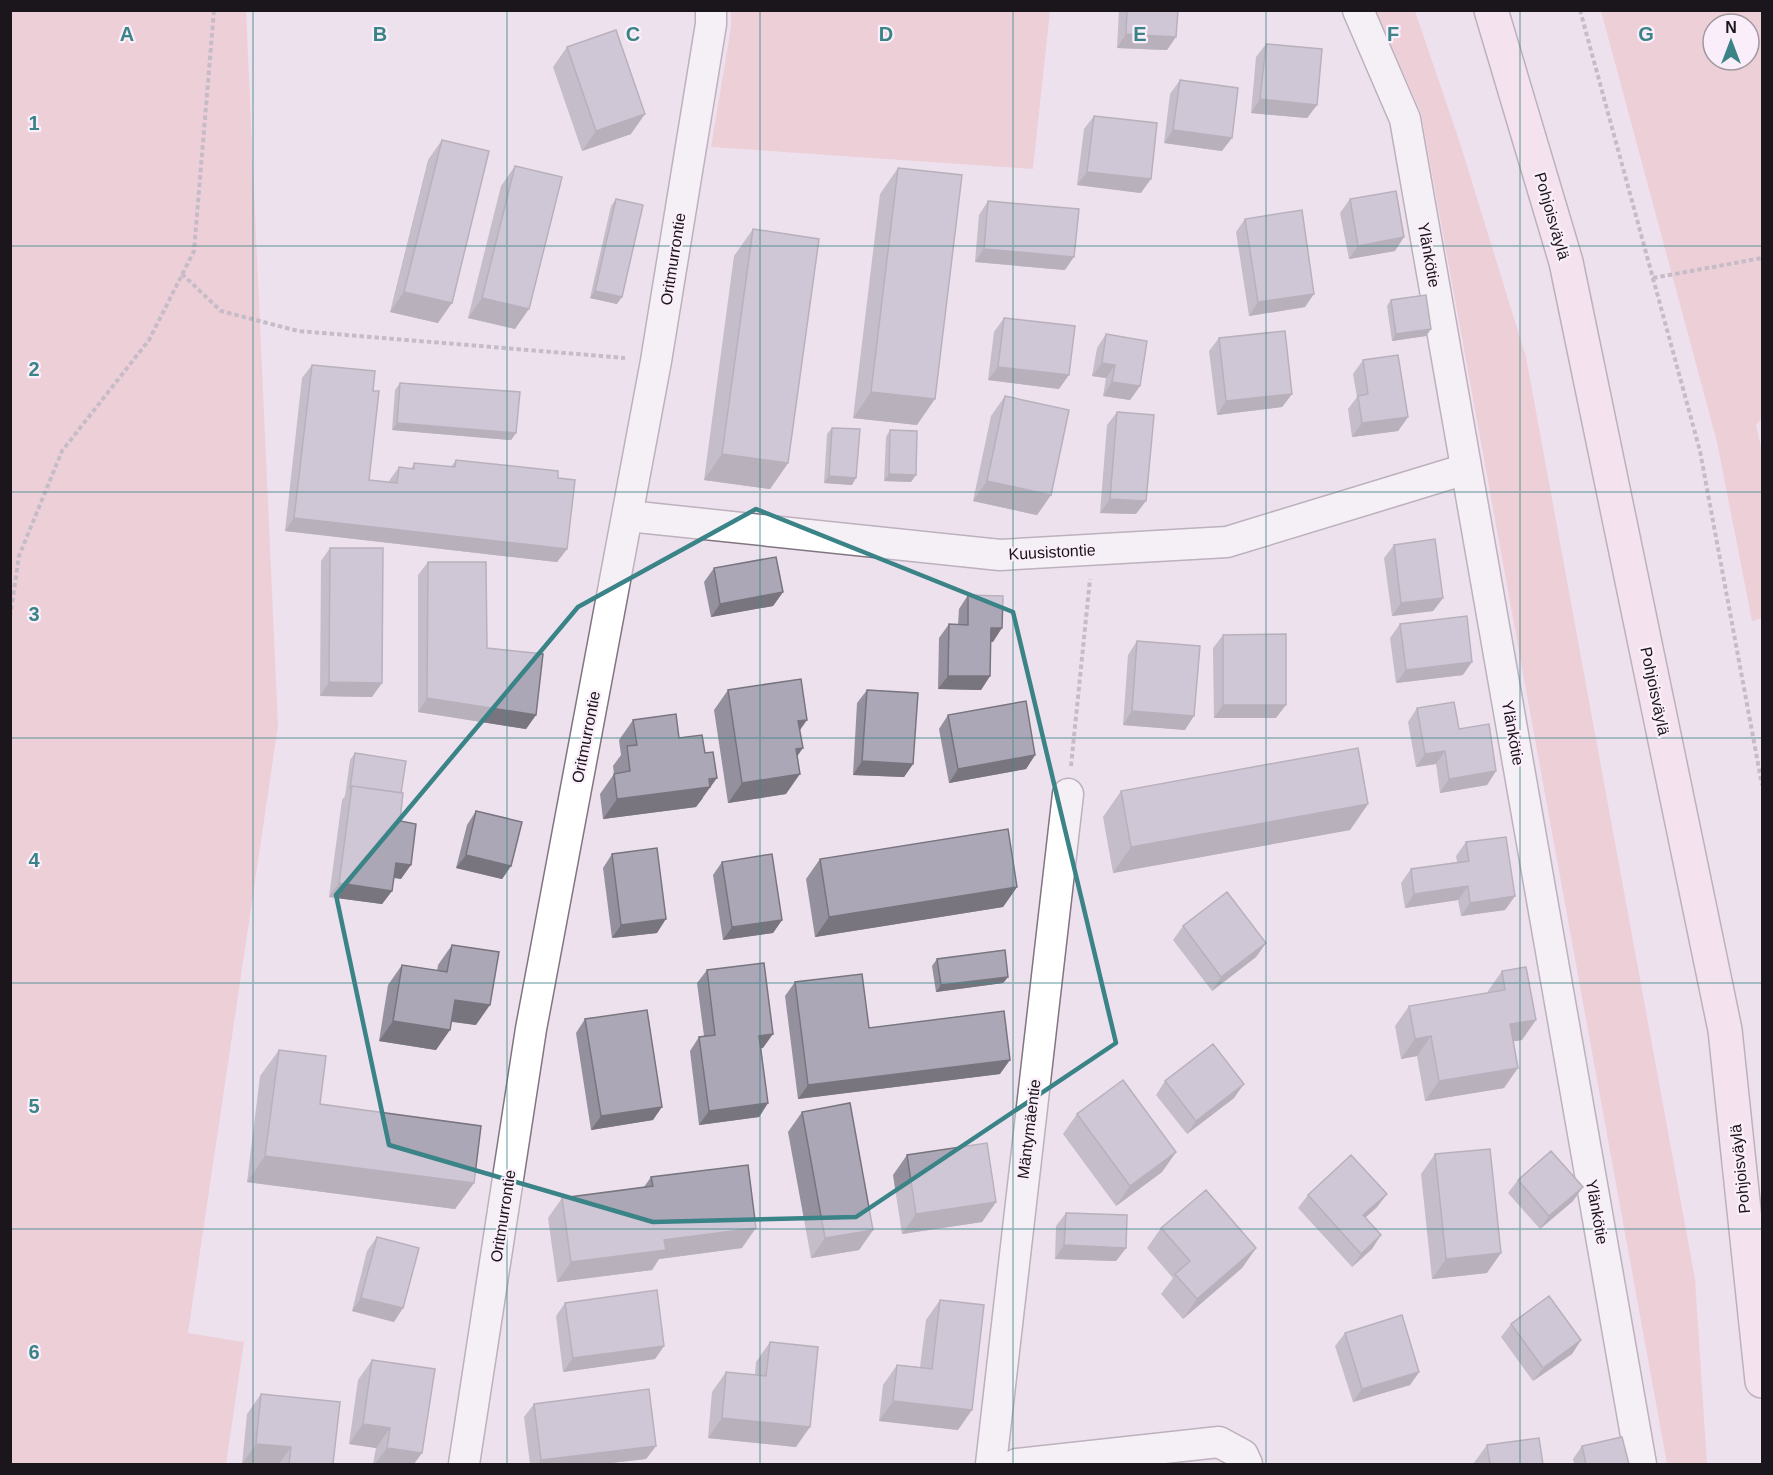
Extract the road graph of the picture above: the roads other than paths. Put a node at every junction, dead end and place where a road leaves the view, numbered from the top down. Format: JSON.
{"nodes":[{"id":1,"x":711,"y":10,"type":"edge"},
{"id":2,"x":1358,"y":10,"type":"edge"},
{"id":3,"x":1491,"y":10,"type":"edge"},
{"id":4,"x":1466,"y":469,"type":"junction"},
{"id":5,"x":628,"y":516,"type":"junction"},
{"id":6,"x":1068,"y":794,"type":"road end"},
{"id":7,"x":1762,"y":1382,"type":"edge"},
{"id":8,"x":464,"y":1464,"type":"edge"},
{"id":9,"x":991,"y":1464,"type":"edge"},
{"id":10,"x":1017,"y":1464,"type":"edge"},
{"id":11,"x":1247,"y":1464,"type":"edge"},
{"id":12,"x":1641,"y":1464,"type":"edge"}],
"edges":[{"from":1,"to":5,"type":"street","name":"Oritmurrontie"},
{"from":2,"to":4,"type":"street","name":"Ylänkötie"},
{"from":3,"to":7,"type":"main road","name":"Pohjoisväylä"},
{"from":4,"to":5,"type":"street","name":"Kuusistontie"},
{"from":4,"to":12,"type":"street","name":"Ylänkötie"},
{"from":5,"to":8,"type":"street","name":"Oritmurrontie"},
{"from":6,"to":9,"type":"street","name":"Mäntymäentie"},
{"from":10,"to":11,"type":"street"}]}
